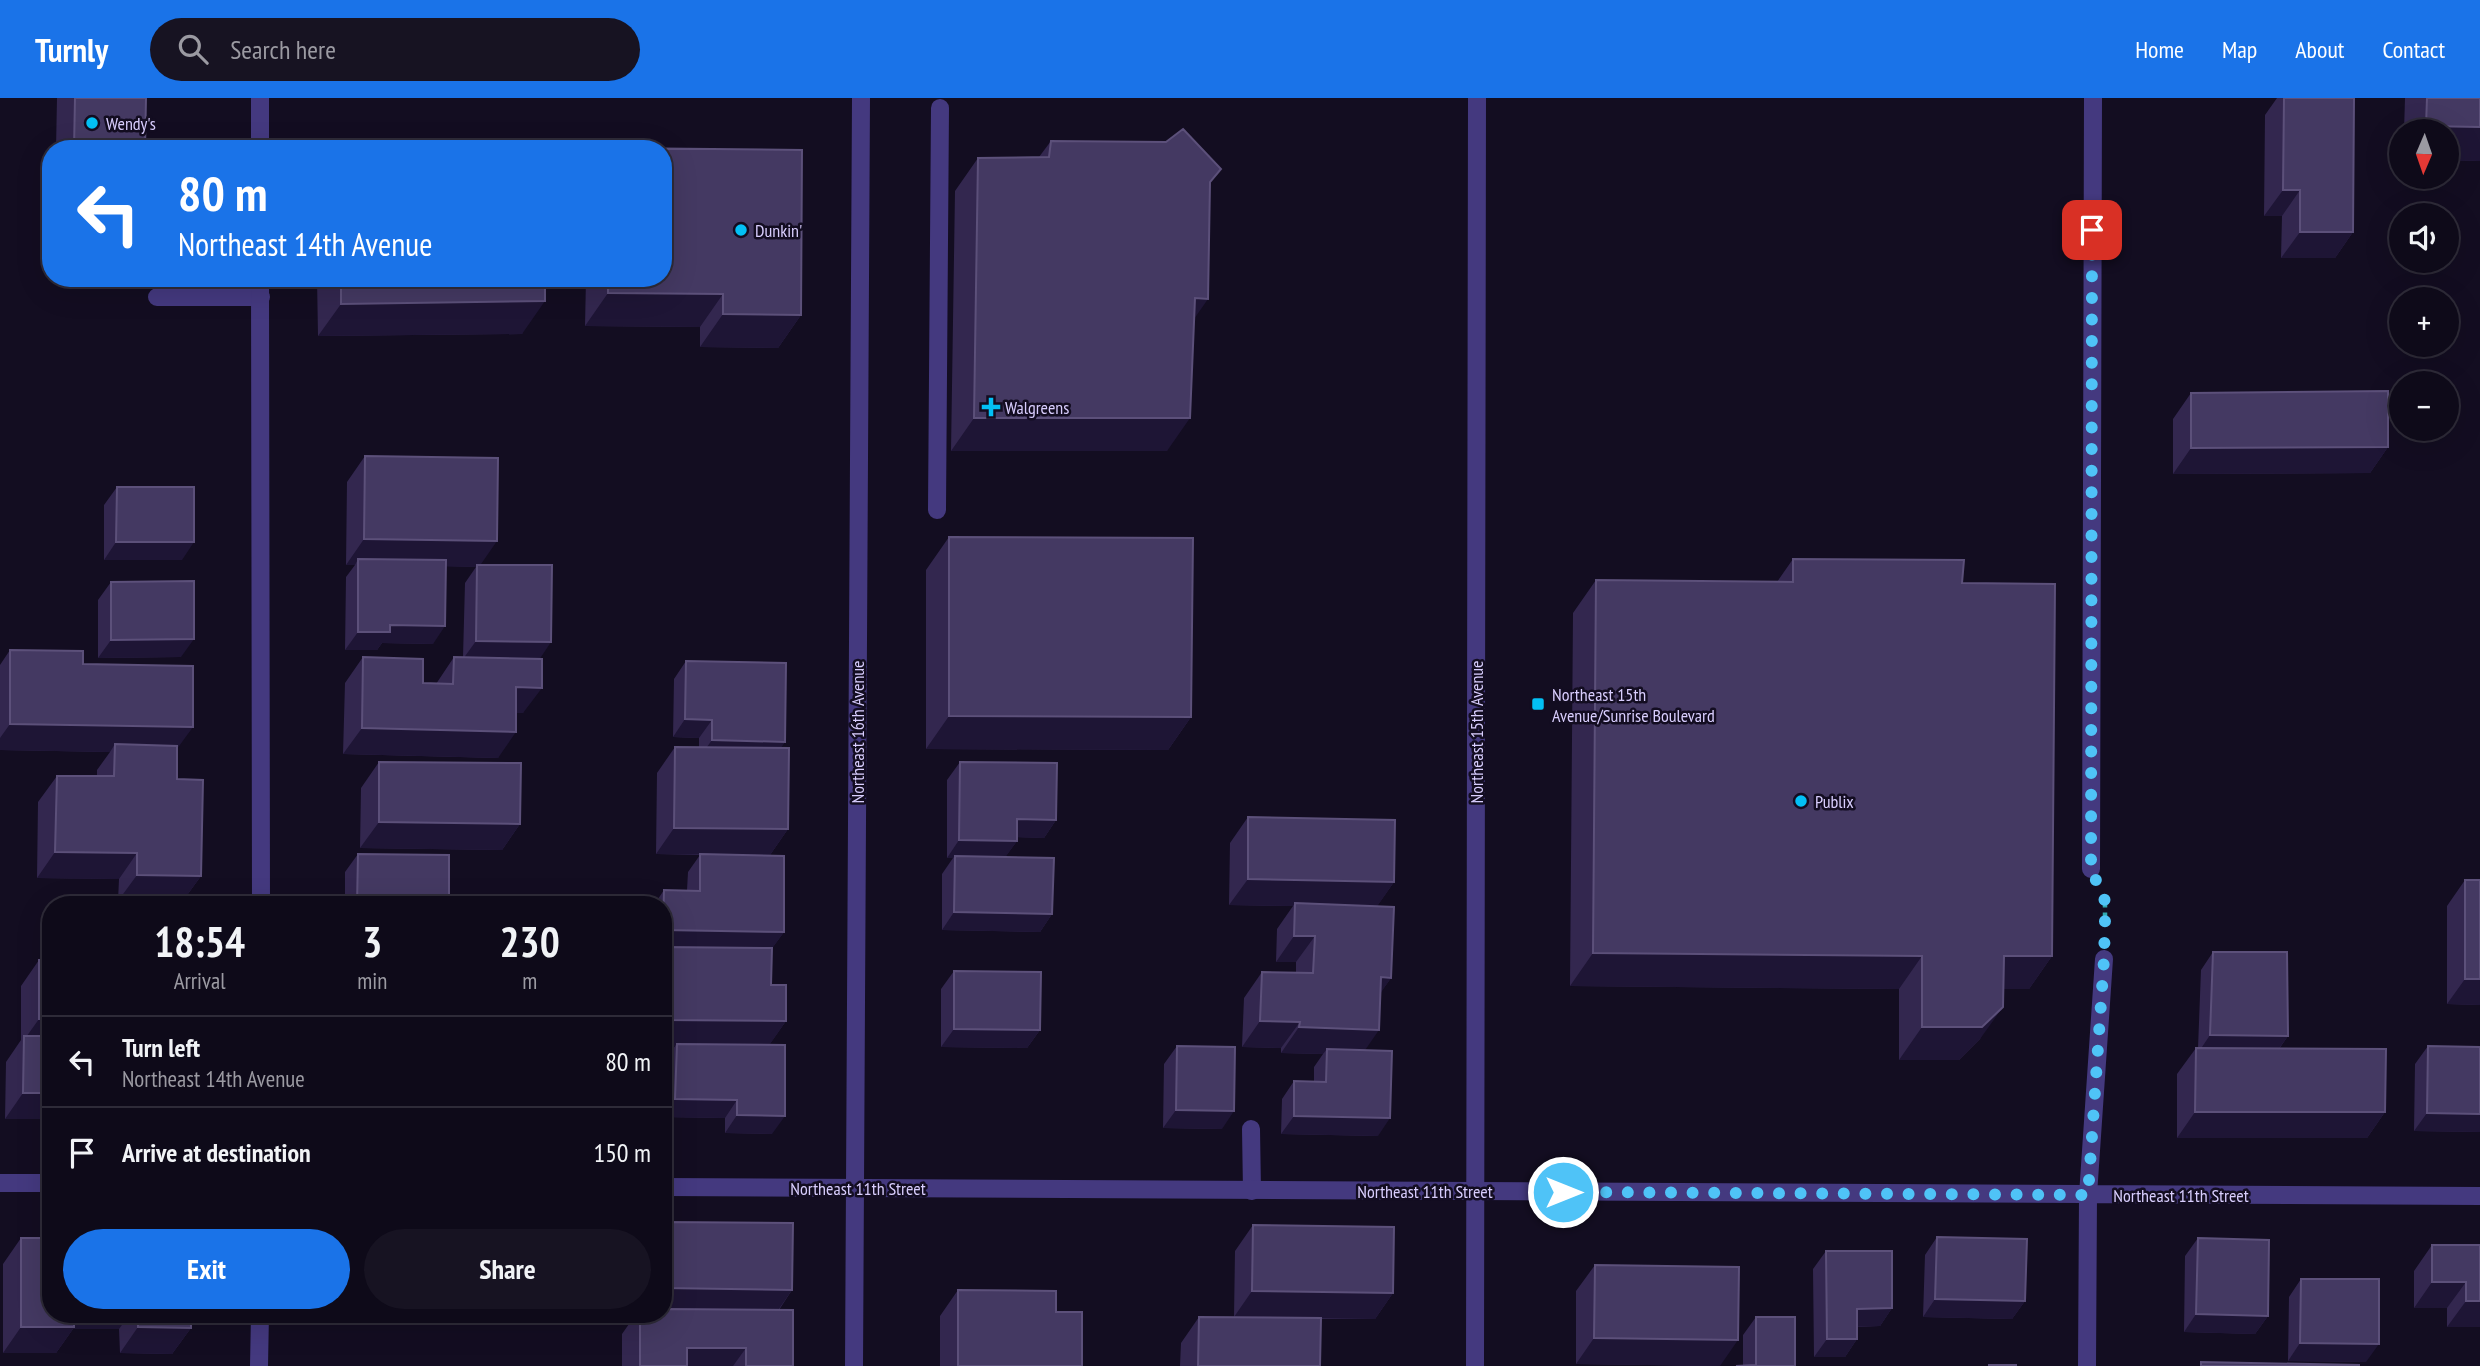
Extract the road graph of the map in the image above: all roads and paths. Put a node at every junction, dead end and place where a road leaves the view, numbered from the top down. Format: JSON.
{"nodes":[{"id":1,"x":260,"y":98,"type":"edge"},
{"id":2,"x":861,"y":98,"type":"edge"},
{"id":3,"x":1478,"y":98,"type":"edge"},
{"id":4,"x":2093,"y":98,"type":"edge"},
{"id":5,"x":940,"y":108,"type":"dead end"},
{"id":6,"x":260,"y":140,"type":"edge"},
{"id":7,"x":261,"y":287,"type":"edge"},
{"id":8,"x":157,"y":297,"type":"dead end"},
{"id":9,"x":261,"y":297,"type":"junction"},
{"id":10,"x":937,"y":510,"type":"dead end"},
{"id":11,"x":2091,"y":869,"type":"joint"},
{"id":12,"x":261,"y":896,"type":"edge"},
{"id":13,"x":2104,"y":959,"type":"joint"},
{"id":14,"x":1251,"y":1129,"type":"dead end"},
{"id":15,"x":0,"y":1183,"type":"edge"},
{"id":16,"x":42,"y":1183,"type":"edge"},
{"id":17,"x":672,"y":1187,"type":"edge"},
{"id":18,"x":855,"y":1188,"type":"junction"},
{"id":19,"x":1252,"y":1191,"type":"junction"},
{"id":20,"x":1475,"y":1192,"type":"junction"},
{"id":21,"x":2088,"y":1195,"type":"junction"},
{"id":22,"x":2480,"y":1196,"type":"edge"},
{"id":23,"x":260,"y":1323,"type":"edge"},
{"id":24,"x":259,"y":1366,"type":"edge"},
{"id":25,"x":854,"y":1366,"type":"edge"},
{"id":26,"x":1475,"y":1366,"type":"edge"},
{"id":27,"x":2087,"y":1366,"type":"edge"}],
"edges":[{"from":1,"to":6,"type":"street"},
{"from":2,"to":18,"type":"street","name":"Northeast 16th Avenue"},
{"from":3,"to":20,"type":"street","name":"Northeast 15th Avenue"},
{"from":4,"to":11,"type":"street"},
{"from":5,"to":10,"type":"street"},
{"from":7,"to":9,"type":"street"},
{"from":8,"to":9,"type":"street"},
{"from":9,"to":12,"type":"street"},
{"from":11,"to":13,"type":"path"},
{"from":13,"to":21,"type":"street"},
{"from":14,"to":19,"type":"street"},
{"from":15,"to":16,"type":"street"},
{"from":17,"to":18,"type":"street","name":"Northeast 11th Street"},
{"from":18,"to":19,"type":"street","name":"Northeast 11th Street"},
{"from":18,"to":25,"type":"street","name":"Northeast 16th Avenue"},
{"from":19,"to":20,"type":"street","name":"Northeast 11th Street"},
{"from":20,"to":21,"type":"street","name":"Northeast 11th Street"},
{"from":20,"to":26,"type":"street","name":"Northeast 15th Avenue"},
{"from":21,"to":22,"type":"street","name":"Northeast 11th Street"},
{"from":21,"to":27,"type":"street"},
{"from":23,"to":24,"type":"street"}]}
